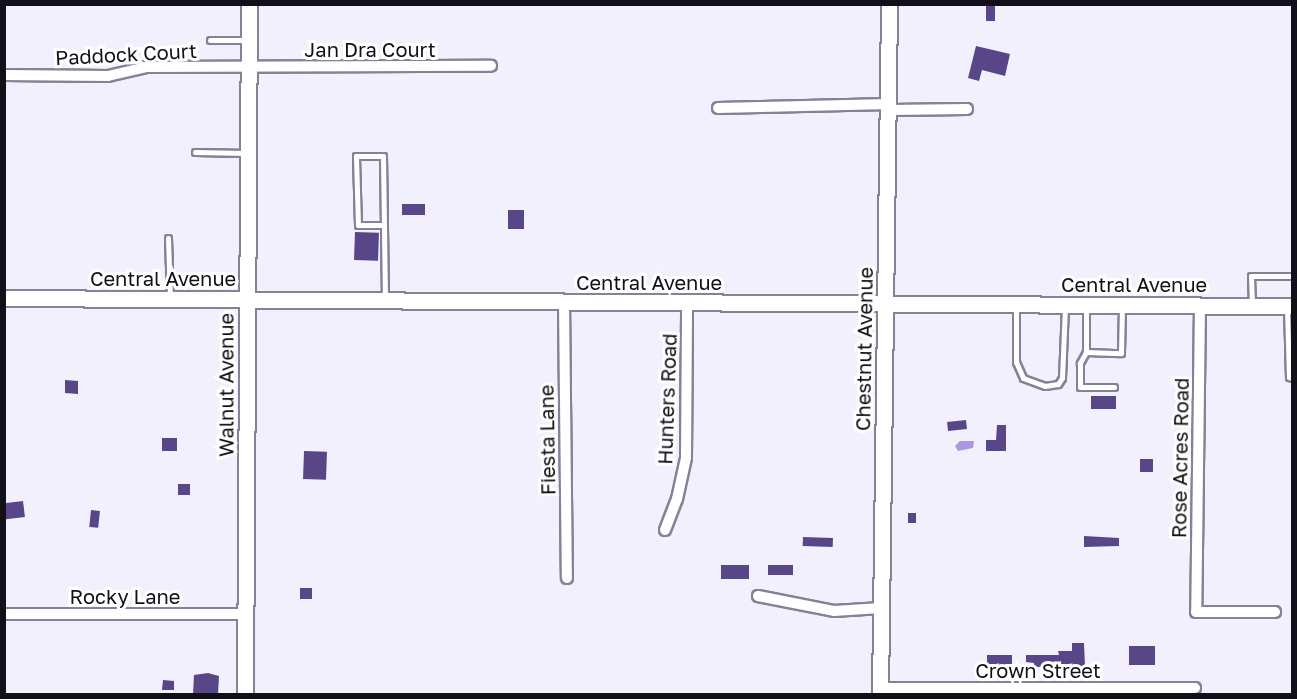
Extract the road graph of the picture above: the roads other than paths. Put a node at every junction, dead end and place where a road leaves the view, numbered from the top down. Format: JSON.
{"nodes":[{"id":1,"x":249,"y":4,"type":"edge"},
{"id":2,"x":889,"y":4,"type":"edge"},
{"id":3,"x":210,"y":40,"type":"dead end"},
{"id":4,"x":249,"y":40,"type":"junction"},
{"id":5,"x":491,"y":66,"type":"dead end"},
{"id":6,"x":249,"y":68,"type":"junction"},
{"id":7,"x":4,"y":75,"type":"edge"},
{"id":8,"x":890,"y":107,"type":"junction"},
{"id":9,"x":718,"y":108,"type":"dead end"},
{"id":10,"x":967,"y":109,"type":"dead end"},
{"id":11,"x":195,"y":153,"type":"dead end"},
{"id":12,"x":248,"y":153,"type":"junction"},
{"id":13,"x":384,"y":225,"type":"junction"},
{"id":14,"x":168,"y":238,"type":"dead end"},
{"id":15,"x":1293,"y":276,"type":"edge"},
{"id":16,"x":4,"y":298,"type":"edge"},
{"id":17,"x":170,"y":299,"type":"junction"},
{"id":18,"x":247,"y":299,"type":"junction"},
{"id":19,"x":385,"y":301,"type":"junction"},
{"id":20,"x":564,"y":302,"type":"junction"},
{"id":21,"x":687,"y":303,"type":"junction"},
{"id":22,"x":1122,"y":305,"type":"junction"},
{"id":23,"x":1200,"y":305,"type":"junction"},
{"id":24,"x":1252,"y":305,"type":"junction"},
{"id":25,"x":886,"y":306,"type":"junction"},
{"id":26,"x":1016,"y":306,"type":"junction"},
{"id":27,"x":1065,"y":306,"type":"junction"},
{"id":28,"x":1086,"y":306,"type":"junction"},
{"id":29,"x":1290,"y":306,"type":"edge"},
{"id":30,"x":1086,"y":352,"type":"junction"},
{"id":31,"x":1293,"y":378,"type":"edge"},
{"id":32,"x":1114,"y":387,"type":"dead end"},
{"id":33,"x":665,"y":530,"type":"dead end"},
{"id":34,"x":567,"y":578,"type":"dead end"},
{"id":35,"x":758,"y":596,"type":"dead end"},
{"id":36,"x":881,"y":608,"type":"junction"},
{"id":37,"x":1275,"y":612,"type":"dead end"},
{"id":38,"x":4,"y":614,"type":"edge"},
{"id":39,"x":246,"y":614,"type":"junction"},
{"id":40,"x":1195,"y":688,"type":"dead end"},
{"id":41,"x":880,"y":691,"type":"edge"},
{"id":42,"x":245,"y":694,"type":"edge"}],
"edges":[{"from":1,"to":4,"type":"street","name":"Walnut Avenue"},
{"from":2,"to":8,"type":"street","name":"Chestnut Avenue"},
{"from":3,"to":4,"type":"lane"},
{"from":4,"to":6,"type":"street","name":"Walnut Avenue"},
{"from":5,"to":6,"type":"street","name":"Jan Dra Court"},
{"from":6,"to":7,"type":"street","name":"Paddock Court"},
{"from":6,"to":12,"type":"street","name":"Walnut Avenue"},
{"from":8,"to":9,"type":"street"},
{"from":8,"to":10,"type":"street"},
{"from":8,"to":25,"type":"street","name":"Chestnut Avenue"},
{"from":11,"to":12,"type":"lane"},
{"from":12,"to":18,"type":"street","name":"Walnut Avenue"},
{"from":13,"to":13,"type":"lane"},
{"from":13,"to":19,"type":"lane"},
{"from":14,"to":17,"type":"lane"},
{"from":15,"to":24,"type":"lane"},
{"from":16,"to":17,"type":"street","name":"Central Avenue"},
{"from":17,"to":18,"type":"street","name":"Central Avenue"},
{"from":18,"to":19,"type":"street","name":"Central Avenue"},
{"from":18,"to":39,"type":"street","name":"Walnut Avenue"},
{"from":19,"to":20,"type":"street","name":"Central Avenue"},
{"from":20,"to":21,"type":"street","name":"Central Avenue"},
{"from":20,"to":34,"type":"street","name":"Fiesta Lane"},
{"from":21,"to":25,"type":"street","name":"Central Avenue"},
{"from":21,"to":33,"type":"street","name":"Hunters Road"},
{"from":22,"to":23,"type":"street","name":"Central Avenue"},
{"from":22,"to":28,"type":"street","name":"Central Avenue"},
{"from":22,"to":30,"type":"lane"},
{"from":23,"to":24,"type":"street","name":"Central Avenue"},
{"from":23,"to":37,"type":"street","name":"Rose Acres Road"},
{"from":24,"to":29,"type":"street","name":"Central Avenue"},
{"from":25,"to":26,"type":"street","name":"Central Avenue"},
{"from":25,"to":36,"type":"street","name":"Chestnut Avenue"},
{"from":26,"to":27,"type":"street","name":"Central Avenue"},
{"from":26,"to":27,"type":"lane"},
{"from":27,"to":28,"type":"street","name":"Central Avenue"},
{"from":28,"to":30,"type":"lane"},
{"from":29,"to":31,"type":"lane"},
{"from":30,"to":32,"type":"lane"},
{"from":35,"to":36,"type":"street"},
{"from":36,"to":41,"type":"street","name":"Chestnut Avenue"},
{"from":38,"to":39,"type":"street","name":"Rocky Lane"},
{"from":39,"to":42,"type":"street","name":"Walnut Avenue"},
{"from":40,"to":41,"type":"street","name":"Crown Street"}]}
